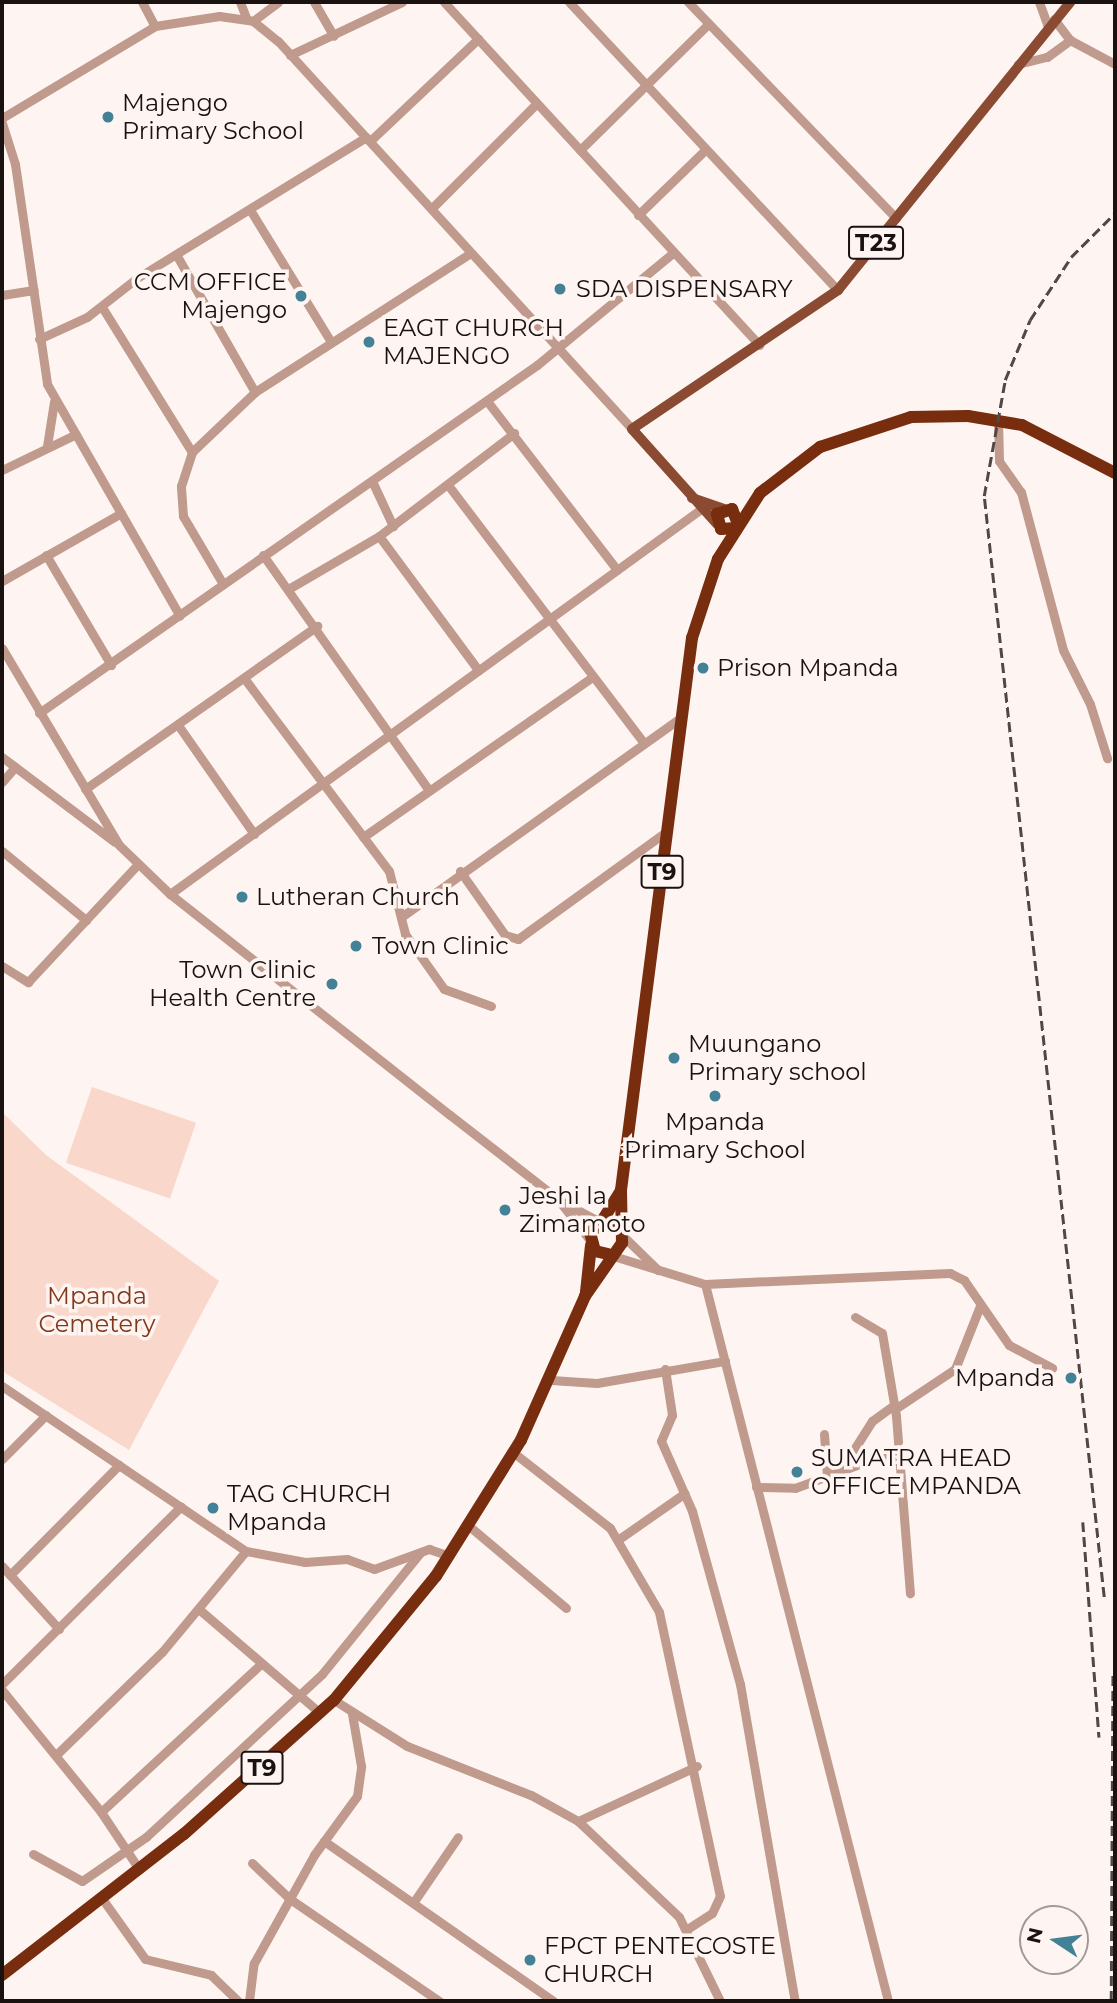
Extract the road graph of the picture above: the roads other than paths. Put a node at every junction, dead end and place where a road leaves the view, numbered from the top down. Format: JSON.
{"nodes":[{"id":1,"x":142,"y":2,"type":"edge"},
{"id":2,"x":240,"y":2,"type":"edge"},
{"id":3,"x":278,"y":2,"type":"edge"},
{"id":4,"x":314,"y":2,"type":"edge"},
{"id":5,"x":402,"y":2,"type":"edge"},
{"id":6,"x":444,"y":2,"type":"edge"},
{"id":7,"x":569,"y":2,"type":"edge"},
{"id":8,"x":688,"y":2,"type":"edge"},
{"id":9,"x":1039,"y":2,"type":"edge"},
{"id":10,"x":1070,"y":2,"type":"edge"},
{"id":11,"x":391,"y":4,"type":"edge"},
{"id":12,"x":250,"y":20,"type":"junction"},
{"id":13,"x":1051,"y":23,"type":"junction"},
{"id":14,"x":708,"y":24,"type":"junction"},
{"id":15,"x":155,"y":26,"type":"junction"},
{"id":16,"x":334,"y":36,"type":"junction"},
{"id":17,"x":478,"y":39,"type":"junction"},
{"id":18,"x":1070,"y":40,"type":"junction"},
{"id":19,"x":290,"y":55,"type":"junction"},
{"id":20,"x":1018,"y":64,"type":"junction"},
{"id":21,"x":1115,"y":64,"type":"edge"},
{"id":22,"x":645,"y":83,"type":"junction"},
{"id":23,"x":535,"y":104,"type":"junction"},
{"id":24,"x":2,"y":120,"type":"edge"},
{"id":25,"x":368,"y":139,"type":"junction"},
{"id":26,"x":580,"y":150,"type":"junction"},
{"id":27,"x":705,"y":150,"type":"junction"},
{"id":28,"x":432,"y":208,"type":"junction"},
{"id":29,"x":252,"y":213,"type":"junction"},
{"id":30,"x":638,"y":215,"type":"junction"},
{"id":31,"x":896,"y":218,"type":"junction"},
{"id":32,"x":471,"y":253,"type":"junction"},
{"id":33,"x":673,"y":253,"type":"junction"},
{"id":34,"x":177,"y":256,"type":"junction"},
{"id":35,"x":34,"y":290,"type":"junction"},
{"id":36,"x":838,"y":290,"type":"junction"},
{"id":37,"x":2,"y":295,"type":"edge"},
{"id":38,"x":102,"y":307,"type":"junction"},
{"id":39,"x":39,"y":339,"type":"junction"},
{"id":40,"x":331,"y":342,"type":"junction"},
{"id":41,"x":759,"y":345,"type":"junction"},
{"id":42,"x":559,"y":348,"type":"junction"},
{"id":43,"x":255,"y":392,"type":"junction"},
{"id":44,"x":487,"y":401,"type":"junction"},
{"id":45,"x":54,"y":402,"type":"junction"},
{"id":46,"x":998,"y":419,"type":"junction"},
{"id":47,"x":632,"y":429,"type":"junction"},
{"id":48,"x":514,"y":433,"type":"junction"},
{"id":49,"x":76,"y":434,"type":"junction"},
{"id":50,"x":47,"y":446,"type":"junction"},
{"id":51,"x":192,"y":452,"type":"junction"},
{"id":52,"x":2,"y":470,"type":"edge"},
{"id":53,"x":1115,"y":473,"type":"edge"},
{"id":54,"x":373,"y":481,"type":"junction"},
{"id":55,"x":448,"y":485,"type":"junction"},
{"id":56,"x":760,"y":493,"type":"junction"},
{"id":57,"x":692,"y":498,"type":"junction"},
{"id":58,"x":726,"y":508,"type":"junction"},
{"id":59,"x":701,"y":509,"type":"junction"},
{"id":60,"x":121,"y":513,"type":"junction"},
{"id":61,"x":393,"y":526,"type":"junction"},
{"id":62,"x":718,"y":526,"type":"junction"},
{"id":63,"x":737,"y":526,"type":"junction"},
{"id":64,"x":379,"y":536,"type":"junction"},
{"id":65,"x":46,"y":555,"type":"junction"},
{"id":66,"x":263,"y":555,"type":"junction"},
{"id":67,"x":718,"y":559,"type":"junction"},
{"id":68,"x":617,"y":570,"type":"junction"},
{"id":69,"x":2,"y":581,"type":"edge"},
{"id":70,"x":223,"y":584,"type":"junction"},
{"id":71,"x":290,"y":588,"type":"junction"},
{"id":72,"x":180,"y":616,"type":"junction"},
{"id":73,"x":550,"y":618,"type":"junction"},
{"id":74,"x":317,"y":626,"type":"junction"},
{"id":75,"x":2,"y":648,"type":"edge"},
{"id":76,"x":111,"y":665,"type":"junction"},
{"id":77,"x":478,"y":670,"type":"junction"},
{"id":78,"x":592,"y":677,"type":"junction"},
{"id":79,"x":244,"y":678,"type":"junction"},
{"id":80,"x":39,"y":713,"type":"junction"},
{"id":81,"x":679,"y":719,"type":"junction"},
{"id":82,"x":178,"y":725,"type":"junction"},
{"id":83,"x":390,"y":733,"type":"junction"},
{"id":84,"x":644,"y":743,"type":"junction"},
{"id":85,"x":2,"y":757,"type":"edge"},
{"id":86,"x":1107,"y":758,"type":"dead end"},
{"id":87,"x":15,"y":767,"type":"junction"},
{"id":88,"x":2,"y":782,"type":"edge"},
{"id":89,"x":320,"y":783,"type":"junction"},
{"id":90,"x":85,"y":789,"type":"junction"},
{"id":91,"x":429,"y":790,"type":"junction"},
{"id":92,"x":666,"y":832,"type":"junction"},
{"id":93,"x":254,"y":834,"type":"junction"},
{"id":94,"x":363,"y":837,"type":"junction"},
{"id":95,"x":119,"y":845,"type":"junction"},
{"id":96,"x":2,"y":851,"type":"edge"},
{"id":97,"x":138,"y":864,"type":"junction"},
{"id":98,"x":460,"y":871,"type":"junction"},
{"id":99,"x":170,"y":894,"type":"junction"},
{"id":100,"x":404,"y":915,"type":"junction"},
{"id":101,"x":86,"y":920,"type":"junction"},
{"id":102,"x":2,"y":966,"type":"edge"},
{"id":103,"x":491,"y":1006,"type":"dead end"},
{"id":104,"x":621,"y":1189,"type":"junction"},
{"id":105,"x":559,"y":1200,"type":"junction"},
{"id":106,"x":601,"y":1222,"type":"junction"},
{"id":107,"x":622,"y":1234,"type":"junction"},
{"id":108,"x":590,"y":1242,"type":"junction"},
{"id":109,"x":608,"y":1254,"type":"junction"},
{"id":110,"x":659,"y":1271,"type":"junction"},
{"id":111,"x":705,"y":1284,"type":"junction"},
{"id":112,"x":585,"y":1296,"type":"junction"},
{"id":113,"x":981,"y":1306,"type":"junction"},
{"id":114,"x":855,"y":1317,"type":"dead end"},
{"id":115,"x":725,"y":1361,"type":"junction"},
{"id":116,"x":665,"y":1368,"type":"junction"},
{"id":117,"x":1052,"y":1368,"type":"dead end"},
{"id":118,"x":551,"y":1380,"type":"junction"},
{"id":119,"x":2,"y":1386,"type":"edge"},
{"id":120,"x":894,"y":1407,"type":"junction"},
{"id":121,"x":46,"y":1415,"type":"junction"},
{"id":122,"x":824,"y":1434,"type":"dead end"},
{"id":123,"x":897,"y":1450,"type":"junction"},
{"id":124,"x":514,"y":1453,"type":"junction"},
{"id":125,"x":2,"y":1459,"type":"edge"},
{"id":126,"x":119,"y":1465,"type":"junction"},
{"id":127,"x":841,"y":1471,"type":"junction"},
{"id":128,"x":827,"y":1476,"type":"junction"},
{"id":129,"x":756,"y":1487,"type":"junction"},
{"id":130,"x":685,"y":1493,"type":"junction"},
{"id":131,"x":181,"y":1506,"type":"junction"},
{"id":132,"x":469,"y":1525,"type":"junction"},
{"id":133,"x":619,"y":1539,"type":"junction"},
{"id":134,"x":246,"y":1551,"type":"junction"},
{"id":135,"x":420,"y":1553,"type":"junction"},
{"id":136,"x":449,"y":1556,"type":"junction"},
{"id":137,"x":2,"y":1566,"type":"edge"},
{"id":138,"x":10,"y":1575,"type":"junction"},
{"id":139,"x":910,"y":1593,"type":"dead end"},
{"id":140,"x":566,"y":1608,"type":"dead end"},
{"id":141,"x":201,"y":1611,"type":"junction"},
{"id":142,"x":59,"y":1629,"type":"junction"},
{"id":143,"x":260,"y":1665,"type":"junction"},
{"id":144,"x":2,"y":1684,"type":"edge"},
{"id":145,"x":2,"y":1690,"type":"edge"},
{"id":146,"x":301,"y":1695,"type":"junction"},
{"id":147,"x":334,"y":1700,"type":"junction"},
{"id":148,"x":320,"y":1713,"type":"junction"},
{"id":149,"x":352,"y":1714,"type":"junction"},
{"id":150,"x":56,"y":1755,"type":"junction"},
{"id":151,"x":697,"y":1766,"type":"junction"},
{"id":152,"x":101,"y":1812,"type":"junction"},
{"id":153,"x":578,"y":1821,"type":"junction"},
{"id":154,"x":458,"y":1837,"type":"dead end"},
{"id":155,"x":324,"y":1841,"type":"junction"},
{"id":156,"x":126,"y":1852,"type":"junction"},
{"id":157,"x":33,"y":1854,"type":"dead end"},
{"id":158,"x":252,"y":1863,"type":"dead end"},
{"id":159,"x":139,"y":1869,"type":"junction"},
{"id":160,"x":101,"y":1898,"type":"junction"},
{"id":161,"x":290,"y":1899,"type":"junction"},
{"id":162,"x":415,"y":1900,"type":"junction"},
{"id":163,"x":687,"y":1929,"type":"junction"},
{"id":164,"x":2,"y":1976,"type":"edge"},
{"id":165,"x":239,"y":2001,"type":"edge"},
{"id":166,"x":249,"y":2001,"type":"edge"},
{"id":167,"x":439,"y":2001,"type":"edge"},
{"id":168,"x":551,"y":2001,"type":"edge"},
{"id":169,"x":720,"y":2001,"type":"edge"},
{"id":170,"x":795,"y":2001,"type":"edge"},
{"id":171,"x":888,"y":2001,"type":"edge"}],
"edges":[{"from":1,"to":15,"type":"street"},
{"from":2,"to":12,"type":"street"},
{"from":3,"to":12,"type":"street"},
{"from":4,"to":16,"type":"street"},
{"from":5,"to":11,"type":"street"},
{"from":6,"to":17,"type":"street"},
{"from":7,"to":22,"type":"street"},
{"from":8,"to":14,"type":"street"},
{"from":9,"to":13,"type":"street"},
{"from":10,"to":13,"type":"main road","number":"T23"},
{"from":11,"to":16,"type":"street"},
{"from":12,"to":15,"type":"street"},
{"from":12,"to":19,"type":"street"},
{"from":13,"to":18,"type":"street"},
{"from":13,"to":20,"type":"main road","number":"T23"},
{"from":14,"to":22,"type":"street"},
{"from":14,"to":31,"type":"street"},
{"from":15,"to":24,"type":"street"},
{"from":16,"to":19,"type":"street"},
{"from":17,"to":23,"type":"street"},
{"from":17,"to":25,"type":"street"},
{"from":18,"to":20,"type":"street"},
{"from":18,"to":21,"type":"street"},
{"from":19,"to":25,"type":"street"},
{"from":20,"to":31,"type":"main road","number":"T23"},
{"from":22,"to":26,"type":"street"},
{"from":22,"to":27,"type":"street"},
{"from":23,"to":26,"type":"street"},
{"from":23,"to":28,"type":"street"},
{"from":24,"to":35,"type":"street"},
{"from":25,"to":28,"type":"street"},
{"from":25,"to":29,"type":"street"},
{"from":26,"to":30,"type":"street"},
{"from":27,"to":30,"type":"street"},
{"from":27,"to":36,"type":"street"},
{"from":28,"to":32,"type":"street"},
{"from":29,"to":34,"type":"street"},
{"from":29,"to":40,"type":"street"},
{"from":30,"to":33,"type":"street"},
{"from":31,"to":36,"type":"main road","number":"T23"},
{"from":32,"to":40,"type":"street"},
{"from":32,"to":42,"type":"street"},
{"from":33,"to":41,"type":"street"},
{"from":33,"to":42,"type":"street"},
{"from":34,"to":38,"type":"street"},
{"from":34,"to":43,"type":"street"},
{"from":35,"to":37,"type":"street"},
{"from":35,"to":39,"type":"street"},
{"from":36,"to":41,"type":"main road","number":"T23"},
{"from":38,"to":39,"type":"street"},
{"from":38,"to":51,"type":"street"},
{"from":39,"to":45,"type":"street"},
{"from":40,"to":43,"type":"street"},
{"from":41,"to":47,"type":"main road","number":"T23"},
{"from":42,"to":44,"type":"street"},
{"from":42,"to":47,"type":"street"},
{"from":43,"to":51,"type":"street"},
{"from":44,"to":48,"type":"street"},
{"from":44,"to":54,"type":"street"},
{"from":45,"to":49,"type":"street"},
{"from":45,"to":50,"type":"street"},
{"from":46,"to":53,"type":"highway","number":"T9"},
{"from":46,"to":56,"type":"highway","number":"T9"},
{"from":46,"to":86,"type":"street"},
{"from":47,"to":57,"type":"main road"},
{"from":48,"to":55,"type":"street"},
{"from":48,"to":68,"type":"street"},
{"from":49,"to":50,"type":"street"},
{"from":49,"to":60,"type":"street"},
{"from":50,"to":52,"type":"street"},
{"from":51,"to":70,"type":"street"},
{"from":54,"to":61,"type":"street"},
{"from":54,"to":66,"type":"street"},
{"from":55,"to":61,"type":"street"},
{"from":55,"to":73,"type":"street"},
{"from":56,"to":58,"type":"highway","number":"T9"},
{"from":56,"to":63,"type":"highway","number":"T9"},
{"from":57,"to":58,"type":"main road"},
{"from":57,"to":59,"type":"main road"},
{"from":58,"to":62,"type":"highway","number":"T9"},
{"from":58,"to":63,"type":"highway"},
{"from":59,"to":62,"type":"main road"},
{"from":59,"to":68,"type":"street"},
{"from":60,"to":65,"type":"street"},
{"from":60,"to":72,"type":"street"},
{"from":61,"to":64,"type":"street"},
{"from":62,"to":63,"type":"highway"},
{"from":62,"to":67,"type":"highway","number":"T9"},
{"from":63,"to":67,"type":"highway","number":"T9"},
{"from":64,"to":71,"type":"street"},
{"from":64,"to":77,"type":"street"},
{"from":65,"to":69,"type":"street"},
{"from":65,"to":76,"type":"street"},
{"from":66,"to":70,"type":"street"},
{"from":66,"to":71,"type":"street"},
{"from":67,"to":81,"type":"highway","number":"T9"},
{"from":68,"to":73,"type":"street"},
{"from":70,"to":72,"type":"street"},
{"from":71,"to":74,"type":"street"},
{"from":72,"to":76,"type":"street"},
{"from":73,"to":77,"type":"street"},
{"from":73,"to":78,"type":"street"},
{"from":74,"to":79,"type":"street"},
{"from":74,"to":83,"type":"street"},
{"from":75,"to":80,"type":"street"},
{"from":76,"to":80,"type":"street"},
{"from":77,"to":83,"type":"street"},
{"from":78,"to":84,"type":"street"},
{"from":78,"to":91,"type":"street"},
{"from":79,"to":82,"type":"street"},
{"from":79,"to":89,"type":"street"},
{"from":80,"to":90,"type":"street"},
{"from":81,"to":84,"type":"street"},
{"from":81,"to":92,"type":"highway","number":"T9"},
{"from":82,"to":90,"type":"street"},
{"from":82,"to":93,"type":"street"},
{"from":83,"to":89,"type":"street"},
{"from":83,"to":91,"type":"street"},
{"from":84,"to":98,"type":"street"},
{"from":85,"to":87,"type":"street"},
{"from":87,"to":88,"type":"street"},
{"from":87,"to":95,"type":"street"},
{"from":89,"to":93,"type":"street"},
{"from":89,"to":94,"type":"street"},
{"from":90,"to":95,"type":"street"},
{"from":91,"to":94,"type":"street"},
{"from":92,"to":98,"type":"street"},
{"from":92,"to":104,"type":"highway","number":"T9"},
{"from":93,"to":99,"type":"street"},
{"from":94,"to":100,"type":"street"},
{"from":95,"to":97,"type":"street"},
{"from":96,"to":101,"type":"street"},
{"from":97,"to":99,"type":"street"},
{"from":97,"to":101,"type":"street"},
{"from":98,"to":100,"type":"street"},
{"from":99,"to":105,"type":"street"},
{"from":100,"to":103,"type":"street"},
{"from":101,"to":102,"type":"street"},
{"from":104,"to":106,"type":"highway","number":"T9"},
{"from":104,"to":107,"type":"highway","number":"T9"},
{"from":105,"to":106,"type":"street"},
{"from":105,"to":108,"type":"street"},
{"from":106,"to":107,"type":"highway"},
{"from":106,"to":108,"type":"highway","number":"T9"},
{"from":107,"to":109,"type":"highway","number":"T9"},
{"from":107,"to":110,"type":"street"},
{"from":108,"to":109,"type":"highway"},
{"from":108,"to":112,"type":"highway","number":"T9"},
{"from":109,"to":110,"type":"street"},
{"from":109,"to":112,"type":"highway","number":"T9"},
{"from":110,"to":111,"type":"street"},
{"from":111,"to":113,"type":"street"},
{"from":111,"to":115,"type":"street"},
{"from":112,"to":118,"type":"highway","number":"T9"},
{"from":113,"to":117,"type":"street"},
{"from":113,"to":120,"type":"street"},
{"from":114,"to":120,"type":"street"},
{"from":115,"to":116,"type":"street"},
{"from":115,"to":129,"type":"street"},
{"from":116,"to":118,"type":"street"},
{"from":116,"to":130,"type":"street"},
{"from":118,"to":124,"type":"highway","number":"T9"},
{"from":119,"to":121,"type":"street"},
{"from":120,"to":123,"type":"street"},
{"from":120,"to":127,"type":"street"},
{"from":121,"to":125,"type":"street"},
{"from":121,"to":126,"type":"street"},
{"from":122,"to":128,"type":"street"},
{"from":123,"to":127,"type":"street"},
{"from":123,"to":139,"type":"street"},
{"from":124,"to":132,"type":"highway","number":"T9"},
{"from":124,"to":133,"type":"street"},
{"from":126,"to":131,"type":"street"},
{"from":126,"to":138,"type":"street"},
{"from":127,"to":128,"type":"street"},
{"from":128,"to":129,"type":"street"},
{"from":129,"to":171,"type":"street"},
{"from":130,"to":133,"type":"street"},
{"from":130,"to":170,"type":"street"},
{"from":131,"to":134,"type":"street"},
{"from":131,"to":142,"type":"street"},
{"from":132,"to":136,"type":"highway","number":"T9"},
{"from":132,"to":140,"type":"street"},
{"from":133,"to":151,"type":"street"},
{"from":134,"to":135,"type":"street"},
{"from":134,"to":141,"type":"street"},
{"from":135,"to":136,"type":"street"},
{"from":135,"to":146,"type":"street"},
{"from":136,"to":147,"type":"highway","number":"T9"},
{"from":137,"to":138,"type":"street"},
{"from":138,"to":142,"type":"street"},
{"from":141,"to":143,"type":"street"},
{"from":141,"to":150,"type":"street"},
{"from":142,"to":144,"type":"street"},
{"from":143,"to":146,"type":"street"},
{"from":143,"to":152,"type":"street"},
{"from":145,"to":150,"type":"street"},
{"from":146,"to":148,"type":"street"},
{"from":146,"to":156,"type":"street"},
{"from":147,"to":148,"type":"highway","number":"T9"},
{"from":147,"to":149,"type":"street"},
{"from":148,"to":159,"type":"highway","number":"T9"},
{"from":149,"to":153,"type":"street"},
{"from":149,"to":155,"type":"street"},
{"from":150,"to":152,"type":"street"},
{"from":151,"to":153,"type":"street"},
{"from":151,"to":163,"type":"street"},
{"from":152,"to":156,"type":"street"},
{"from":153,"to":163,"type":"street"},
{"from":154,"to":162,"type":"street"},
{"from":155,"to":161,"type":"street"},
{"from":155,"to":162,"type":"street"},
{"from":156,"to":157,"type":"street"},
{"from":156,"to":159,"type":"street"},
{"from":158,"to":161,"type":"street"},
{"from":159,"to":160,"type":"highway","number":"T9"},
{"from":160,"to":164,"type":"highway","number":"T9"},
{"from":160,"to":165,"type":"street"},
{"from":161,"to":166,"type":"street"},
{"from":161,"to":167,"type":"street"},
{"from":162,"to":168,"type":"street"},
{"from":163,"to":169,"type":"street"}]}
